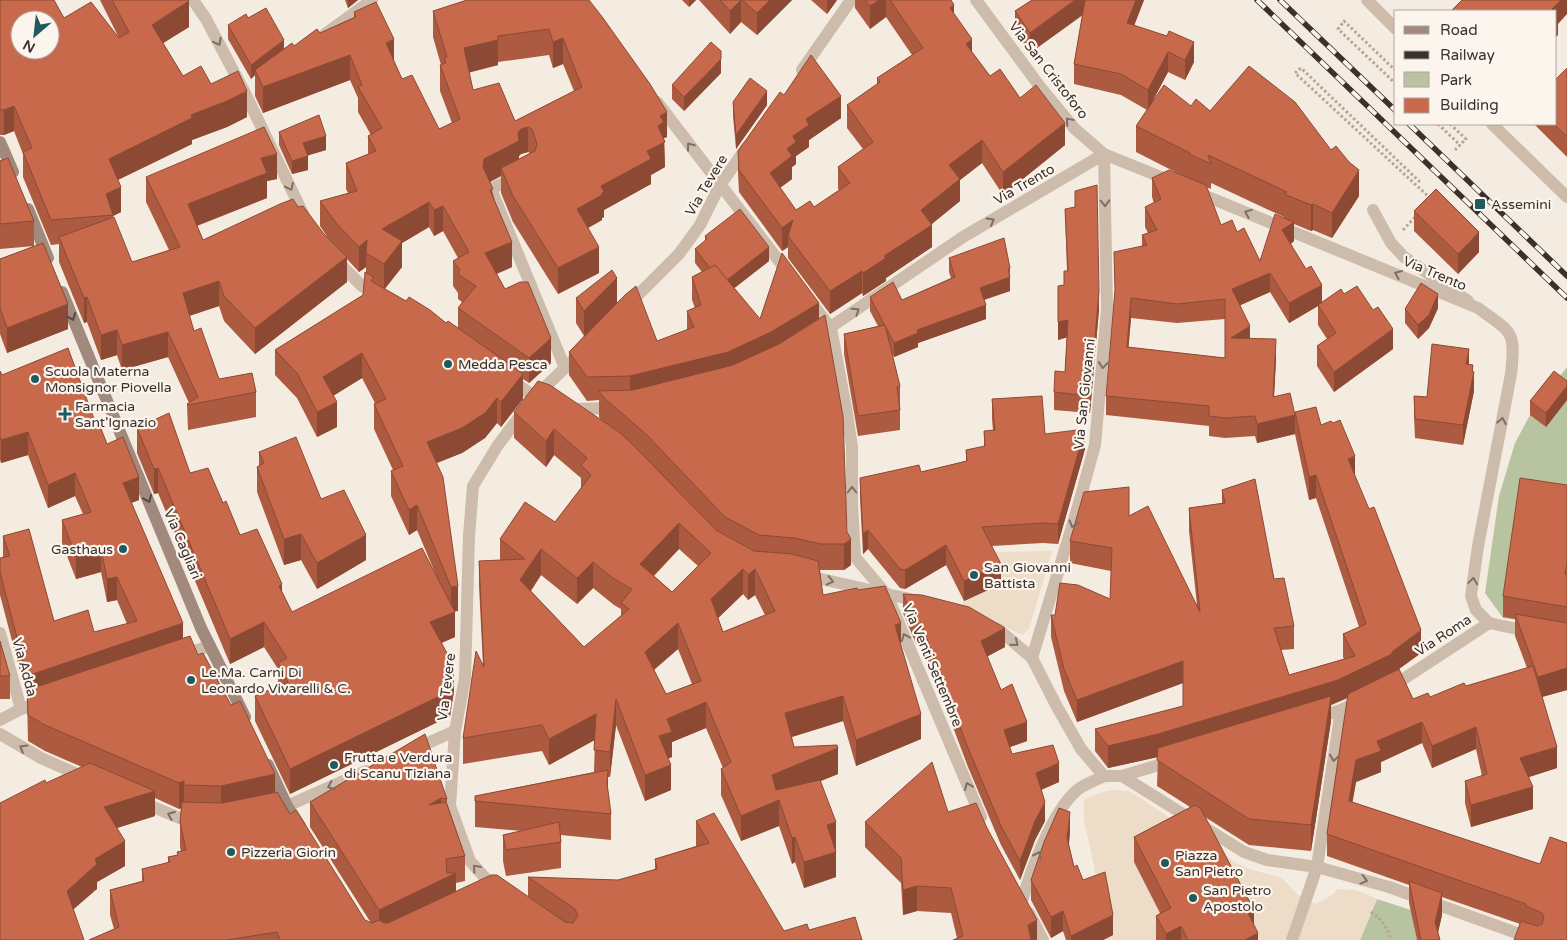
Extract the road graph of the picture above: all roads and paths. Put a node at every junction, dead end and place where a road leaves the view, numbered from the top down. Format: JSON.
{"nodes":[{"id":1,"x":193,"y":0,"type":"edge"},
{"id":2,"x":372,"y":0,"type":"edge"},
{"id":3,"x":851,"y":0,"type":"edge"},
{"id":4,"x":976,"y":0,"type":"edge"},
{"id":5,"x":1367,"y":0,"type":"edge"},
{"id":6,"x":1394,"y":27,"type":"edge"},
{"id":7,"x":314,"y":42,"type":"edge"},
{"id":8,"x":1394,"y":69,"type":"edge"},
{"id":9,"x":798,"y":76,"type":"edge"},
{"id":10,"x":1394,"y":82,"type":"edge"},
{"id":11,"x":650,"y":92,"type":"edge"},
{"id":12,"x":1439,"y":125,"type":"edge"},
{"id":13,"x":1451,"y":125,"type":"edge"},
{"id":14,"x":1493,"y":125,"type":"edge"},
{"id":15,"x":753,"y":138,"type":"edge"},
{"id":16,"x":0,"y":142,"type":"edge"},
{"id":17,"x":1460,"y":145,"type":"junction"},
{"id":18,"x":1454,"y":151,"type":"dead end"},
{"id":19,"x":1104,"y":154,"type":"junction"},
{"id":20,"x":529,"y":171,"type":"edge"},
{"id":21,"x":6,"y":172,"type":"edge"},
{"id":22,"x":1425,"y":178,"type":"dead end"},
{"id":23,"x":1420,"y":182,"type":"junction"},
{"id":24,"x":720,"y":185,"type":"junction"},
{"id":25,"x":1416,"y":186,"type":"junction"},
{"id":26,"x":1567,"y":197,"type":"edge"},
{"id":27,"x":1432,"y":200,"type":"edge"},
{"id":28,"x":1373,"y":210,"type":"dead end"},
{"id":29,"x":1419,"y":214,"type":"edge"},
{"id":30,"x":315,"y":234,"type":"edge"},
{"id":31,"x":1391,"y":243,"type":"junction"},
{"id":32,"x":325,"y":247,"type":"edge"},
{"id":33,"x":385,"y":299,"type":"edge"},
{"id":34,"x":1478,"y":308,"type":"junction"},
{"id":35,"x":619,"y":314,"type":"edge"},
{"id":36,"x":1504,"y":327,"type":"joint"},
{"id":37,"x":831,"y":328,"type":"junction"},
{"id":38,"x":592,"y":341,"type":"edge"},
{"id":39,"x":799,"y":348,"type":"edge"},
{"id":40,"x":565,"y":368,"type":"junction"},
{"id":41,"x":501,"y":373,"type":"edge"},
{"id":42,"x":535,"y":397,"type":"junction"},
{"id":43,"x":631,"y":408,"type":"edge"},
{"id":44,"x":568,"y":409,"type":"junction"},
{"id":45,"x":590,"y":423,"type":"edge"},
{"id":46,"x":793,"y":572,"type":"edge"},
{"id":47,"x":887,"y":595,"type":"junction"},
{"id":48,"x":926,"y":603,"type":"edge"},
{"id":49,"x":980,"y":622,"type":"edge"},
{"id":50,"x":1489,"y":624,"type":"junction"},
{"id":51,"x":0,"y":633,"type":"edge"},
{"id":52,"x":1543,"y":634,"type":"edge"},
{"id":53,"x":210,"y":646,"type":"junction"},
{"id":54,"x":1032,"y":658,"type":"junction"},
{"id":55,"x":166,"y":660,"type":"edge"},
{"id":56,"x":57,"y":697,"type":"edge"},
{"id":57,"x":21,"y":709,"type":"junction"},
{"id":58,"x":1341,"y":710,"type":"junction"},
{"id":59,"x":0,"y":720,"type":"edge"},
{"id":60,"x":1303,"y":721,"type":"edge"},
{"id":61,"x":455,"y":731,"type":"junction"},
{"id":62,"x":252,"y":732,"type":"edge"},
{"id":63,"x":0,"y":734,"type":"edge"},
{"id":64,"x":403,"y":754,"type":"edge"},
{"id":65,"x":264,"y":758,"type":"edge"},
{"id":66,"x":1180,"y":758,"type":"edge"},
{"id":67,"x":377,"y":766,"type":"edge"},
{"id":68,"x":1104,"y":776,"type":"junction"},
{"id":69,"x":1122,"y":776,"type":"junction"},
{"id":70,"x":94,"y":781,"type":"edge"},
{"id":71,"x":129,"y":796,"type":"edge"},
{"id":72,"x":287,"y":806,"type":"junction"},
{"id":73,"x":269,"y":810,"type":"edge"},
{"id":74,"x":206,"y":820,"type":"edge"},
{"id":75,"x":987,"y":831,"type":"edge"},
{"id":76,"x":308,"y":838,"type":"edge"},
{"id":77,"x":1317,"y":867,"type":"junction"},
{"id":78,"x":1013,"y":884,"type":"edge"},
{"id":79,"x":510,"y":899,"type":"edge"},
{"id":80,"x":1022,"y":901,"type":"junction"},
{"id":81,"x":1372,"y":912,"type":"dead end"},
{"id":82,"x":1044,"y":940,"type":"edge"},
{"id":83,"x":1292,"y":940,"type":"edge"},
{"id":84,"x":1391,"y":940,"type":"edge"},
{"id":85,"x":1536,"y":940,"type":"edge"}],
"edges":[{"from":1,"to":30,"type":"street","one_way":true},
{"from":2,"to":7,"type":"street"},
{"from":3,"to":9,"type":"street"},
{"from":19,"to":4,"type":"street","name":"Via San Cristoforo","one_way":true},
{"from":5,"to":6,"type":"street"},
{"from":8,"to":10,"type":"path"},
{"from":24,"to":11,"type":"street","name":"Via Venti Settembre","one_way":true},
{"from":12,"to":17,"type":"path"},
{"from":13,"to":17,"type":"path"},
{"from":14,"to":26,"type":"street"},
{"from":15,"to":24,"type":"street","name":"Via Tevere"},
{"from":16,"to":21,"type":"main road","name":"Via Cagliari"},
{"from":17,"to":18,"type":"path"},
{"from":34,"to":19,"type":"street","name":"Via Trento","one_way":true},
{"from":37,"to":19,"type":"street","name":"Via Trento","one_way":true},
{"from":19,"to":54,"type":"street","name":"Via San Giovanni","one_way":true},
{"from":20,"to":40,"type":"street"},
{"from":21,"to":53,"type":"main road","name":"Via Cagliari","one_way":true},
{"from":22,"to":23,"type":"path"},
{"from":23,"to":25,"type":"path"},
{"from":23,"to":25,"type":"path"},
{"from":24,"to":35,"type":"street","name":"Via Tevere"},
{"from":24,"to":37,"type":"street","name":"Via Venti Settembre"},
{"from":25,"to":27,"type":"path"},
{"from":28,"to":31,"type":"street"},
{"from":29,"to":31,"type":"path"},
{"from":31,"to":34,"type":"street"},
{"from":32,"to":33,"type":"street"},
{"from":34,"to":36,"type":"street","name":"Via Trento"},
{"from":50,"to":36,"type":"street","name":"Via Roma","one_way":true},
{"from":37,"to":39,"type":"street","name":"Via Trento"},
{"from":47,"to":37,"type":"street","name":"Via Venti Settembre","one_way":true},
{"from":38,"to":40,"type":"street","name":"Via Tevere"},
{"from":40,"to":42,"type":"street","name":"Via Tevere"},
{"from":41,"to":42,"type":"street"},
{"from":42,"to":44,"type":"street"},
{"from":42,"to":61,"type":"street","name":"Via Tevere"},
{"from":43,"to":44,"type":"street"},
{"from":44,"to":45,"type":"street"},
{"from":46,"to":47,"type":"street","one_way":true},
{"from":47,"to":48,"type":"street"},
{"from":75,"to":47,"type":"street","name":"Via Venti Settembre","one_way":true},
{"from":49,"to":54,"type":"street","one_way":true},
{"from":50,"to":52,"type":"street"},
{"from":50,"to":58,"type":"street","name":"Via Roma"},
{"from":51,"to":57,"type":"street","name":"Via Adda"},
{"from":53,"to":55,"type":"street"},
{"from":53,"to":62,"type":"main road","name":"Via Cagliari"},
{"from":54,"to":68,"type":"street"},
{"from":56,"to":57,"type":"street"},
{"from":57,"to":59,"type":"street"},
{"from":58,"to":60,"type":"street","name":"Via Roma"},
{"from":58,"to":77,"type":"street","one_way":true},
{"from":61,"to":64,"type":"street","name":"Via Tevere"},
{"from":79,"to":61,"type":"street","one_way":true},
{"from":70,"to":63,"type":"street","one_way":true},
{"from":65,"to":72,"type":"main road"},
{"from":66,"to":69,"type":"street"},
{"from":67,"to":72,"type":"street","one_way":true},
{"from":68,"to":69,"type":"street"},
{"from":80,"to":68,"type":"street","one_way":true},
{"from":69,"to":77,"type":"street"},
{"from":74,"to":71,"type":"street","one_way":true},
{"from":72,"to":73,"type":"street"},
{"from":72,"to":76,"type":"main road"},
{"from":77,"to":83,"type":"street"},
{"from":77,"to":85,"type":"street","one_way":true},
{"from":78,"to":80,"type":"street"},
{"from":80,"to":82,"type":"street"},
{"from":81,"to":84,"type":"path"}]}
